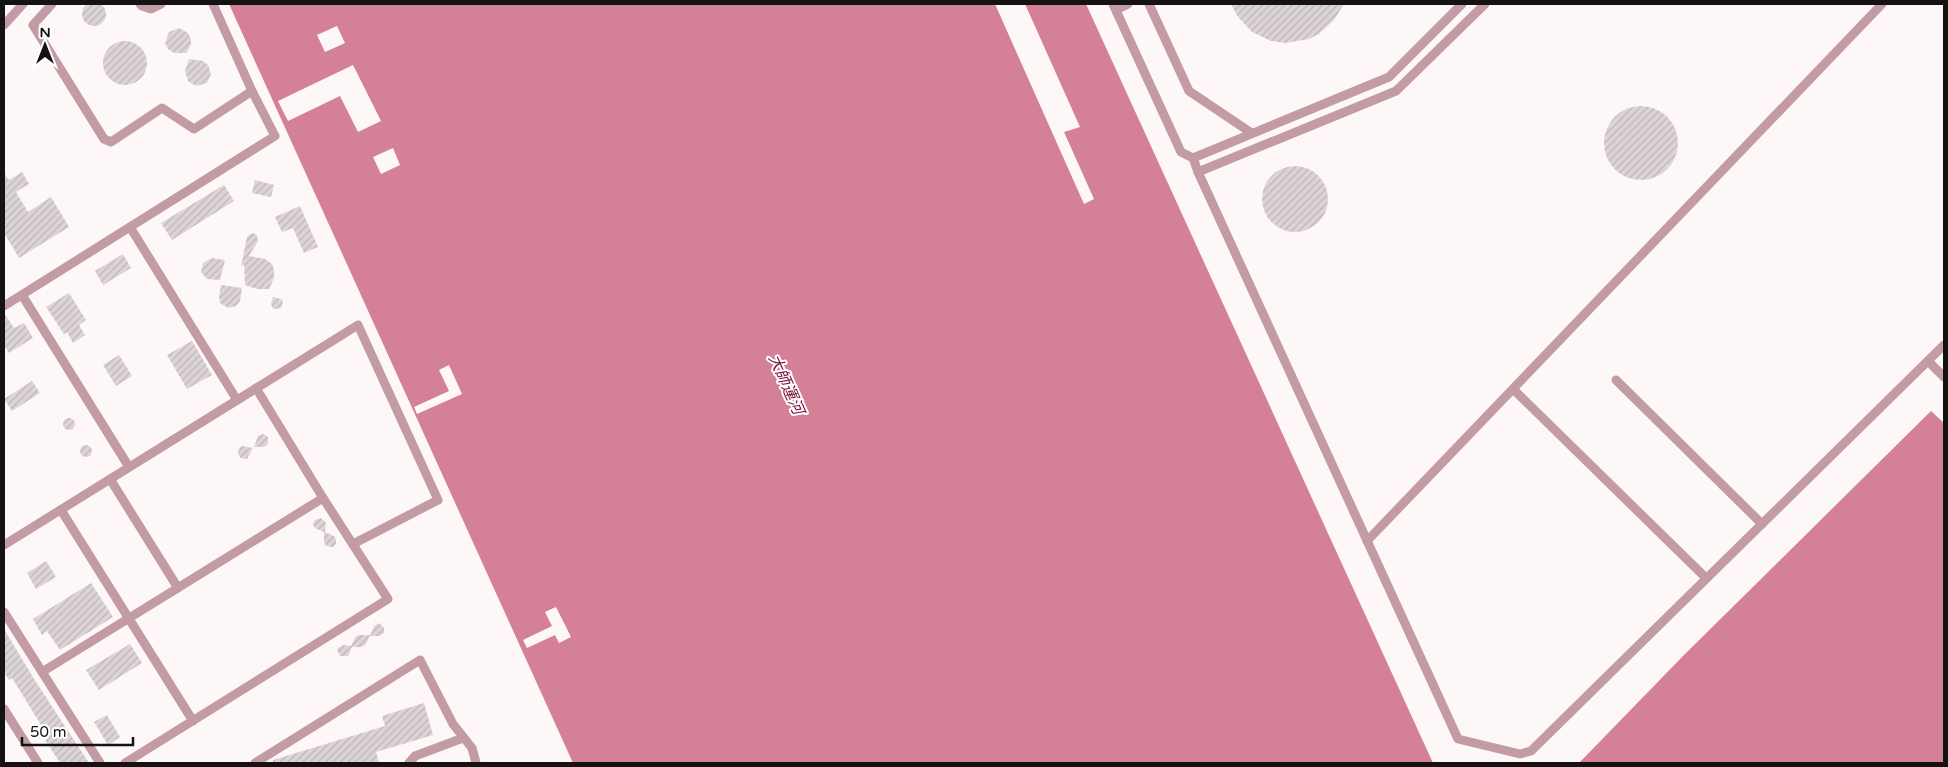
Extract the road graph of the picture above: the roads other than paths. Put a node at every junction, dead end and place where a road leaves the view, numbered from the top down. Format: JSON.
{"nodes":[{"id":1,"x":24,"y":4,"type":"edge"},
{"id":2,"x":52,"y":4,"type":"edge"},
{"id":3,"x":140,"y":4,"type":"edge"},
{"id":4,"x":161,"y":4,"type":"edge"},
{"id":5,"x":213,"y":4,"type":"edge"},
{"id":6,"x":1128,"y":4,"type":"edge"},
{"id":7,"x":1150,"y":4,"type":"edge"},
{"id":8,"x":1462,"y":4,"type":"edge"},
{"id":9,"x":1485,"y":4,"type":"edge"},
{"id":10,"x":1882,"y":4,"type":"edge"},
{"id":11,"x":1115,"y":7,"type":"edge"},
{"id":12,"x":4,"y":25,"type":"edge"},
{"id":13,"x":252,"y":91,"type":"junction"},
{"id":14,"x":1250,"y":132,"type":"junction"},
{"id":15,"x":1193,"y":158,"type":"junction"},
{"id":16,"x":1198,"y":172,"type":"junction"},
{"id":17,"x":130,"y":227,"type":"junction"},
{"id":18,"x":22,"y":295,"type":"junction"},
{"id":19,"x":4,"y":306,"type":"edge"},
{"id":20,"x":1944,"y":345,"type":"edge"},
{"id":21,"x":1928,"y":362,"type":"junction"},
{"id":22,"x":1944,"y":377,"type":"edge"},
{"id":23,"x":1616,"y":380,"type":"dead end"},
{"id":24,"x":256,"y":388,"type":"junction"},
{"id":25,"x":1513,"y":390,"type":"junction"},
{"id":26,"x":237,"y":400,"type":"junction"},
{"id":27,"x":129,"y":468,"type":"junction"},
{"id":28,"x":110,"y":479,"type":"junction"},
{"id":29,"x":323,"y":498,"type":"junction"},
{"id":30,"x":61,"y":510,"type":"junction"},
{"id":31,"x":1762,"y":524,"type":"junction"},
{"id":32,"x":1367,"y":541,"type":"junction"},
{"id":33,"x":353,"y":544,"type":"junction"},
{"id":34,"x":4,"y":545,"type":"edge"},
{"id":35,"x":1706,"y":578,"type":"junction"},
{"id":36,"x":178,"y":588,"type":"junction"},
{"id":37,"x":4,"y":612,"type":"edge"},
{"id":38,"x":128,"y":619,"type":"junction"},
{"id":39,"x":42,"y":672,"type":"junction"},
{"id":40,"x":4,"y":709,"type":"edge"},
{"id":41,"x":193,"y":721,"type":"junction"},
{"id":42,"x":463,"y":738,"type":"junction"},
{"id":43,"x":38,"y":763,"type":"edge"},
{"id":44,"x":100,"y":763,"type":"edge"},
{"id":45,"x":125,"y":763,"type":"edge"},
{"id":46,"x":255,"y":763,"type":"edge"},
{"id":47,"x":409,"y":763,"type":"edge"},
{"id":48,"x":476,"y":763,"type":"edge"}],
"edges":[{"from":1,"to":12,"type":"lane"},
{"from":2,"to":13,"type":"lane"},
{"from":3,"to":4,"type":"lane"},
{"from":5,"to":13,"type":"lane"},
{"from":6,"to":11,"type":"lane"},
{"from":7,"to":14,"type":"lane"},
{"from":8,"to":14,"type":"lane"},
{"from":9,"to":16,"type":"lane"},
{"from":10,"to":25,"type":"lane"},
{"from":11,"to":15,"type":"lane"},
{"from":13,"to":17,"type":"lane"},
{"from":14,"to":15,"type":"lane"},
{"from":15,"to":16,"type":"lane"},
{"from":16,"to":32,"type":"lane"},
{"from":17,"to":18,"type":"lane"},
{"from":17,"to":26,"type":"lane"},
{"from":18,"to":19,"type":"lane"},
{"from":18,"to":27,"type":"lane"},
{"from":20,"to":21,"type":"lane"},
{"from":21,"to":22,"type":"lane"},
{"from":21,"to":31,"type":"lane"},
{"from":23,"to":31,"type":"lane"},
{"from":24,"to":26,"type":"lane"},
{"from":24,"to":29,"type":"lane"},
{"from":24,"to":33,"type":"lane"},
{"from":25,"to":32,"type":"lane"},
{"from":25,"to":35,"type":"lane"},
{"from":26,"to":27,"type":"lane"},
{"from":27,"to":28,"type":"lane"},
{"from":28,"to":30,"type":"lane"},
{"from":28,"to":36,"type":"lane"},
{"from":29,"to":33,"type":"lane"},
{"from":29,"to":36,"type":"lane"},
{"from":30,"to":34,"type":"lane"},
{"from":30,"to":38,"type":"lane"},
{"from":31,"to":35,"type":"lane"},
{"from":32,"to":35,"type":"lane"},
{"from":33,"to":41,"type":"lane"},
{"from":36,"to":38,"type":"lane"},
{"from":37,"to":39,"type":"lane"},
{"from":38,"to":39,"type":"lane"},
{"from":38,"to":41,"type":"lane"},
{"from":39,"to":44,"type":"lane"},
{"from":40,"to":43,"type":"lane"},
{"from":41,"to":45,"type":"lane"},
{"from":42,"to":46,"type":"lane"},
{"from":42,"to":47,"type":"lane"},
{"from":42,"to":48,"type":"lane"}]}
